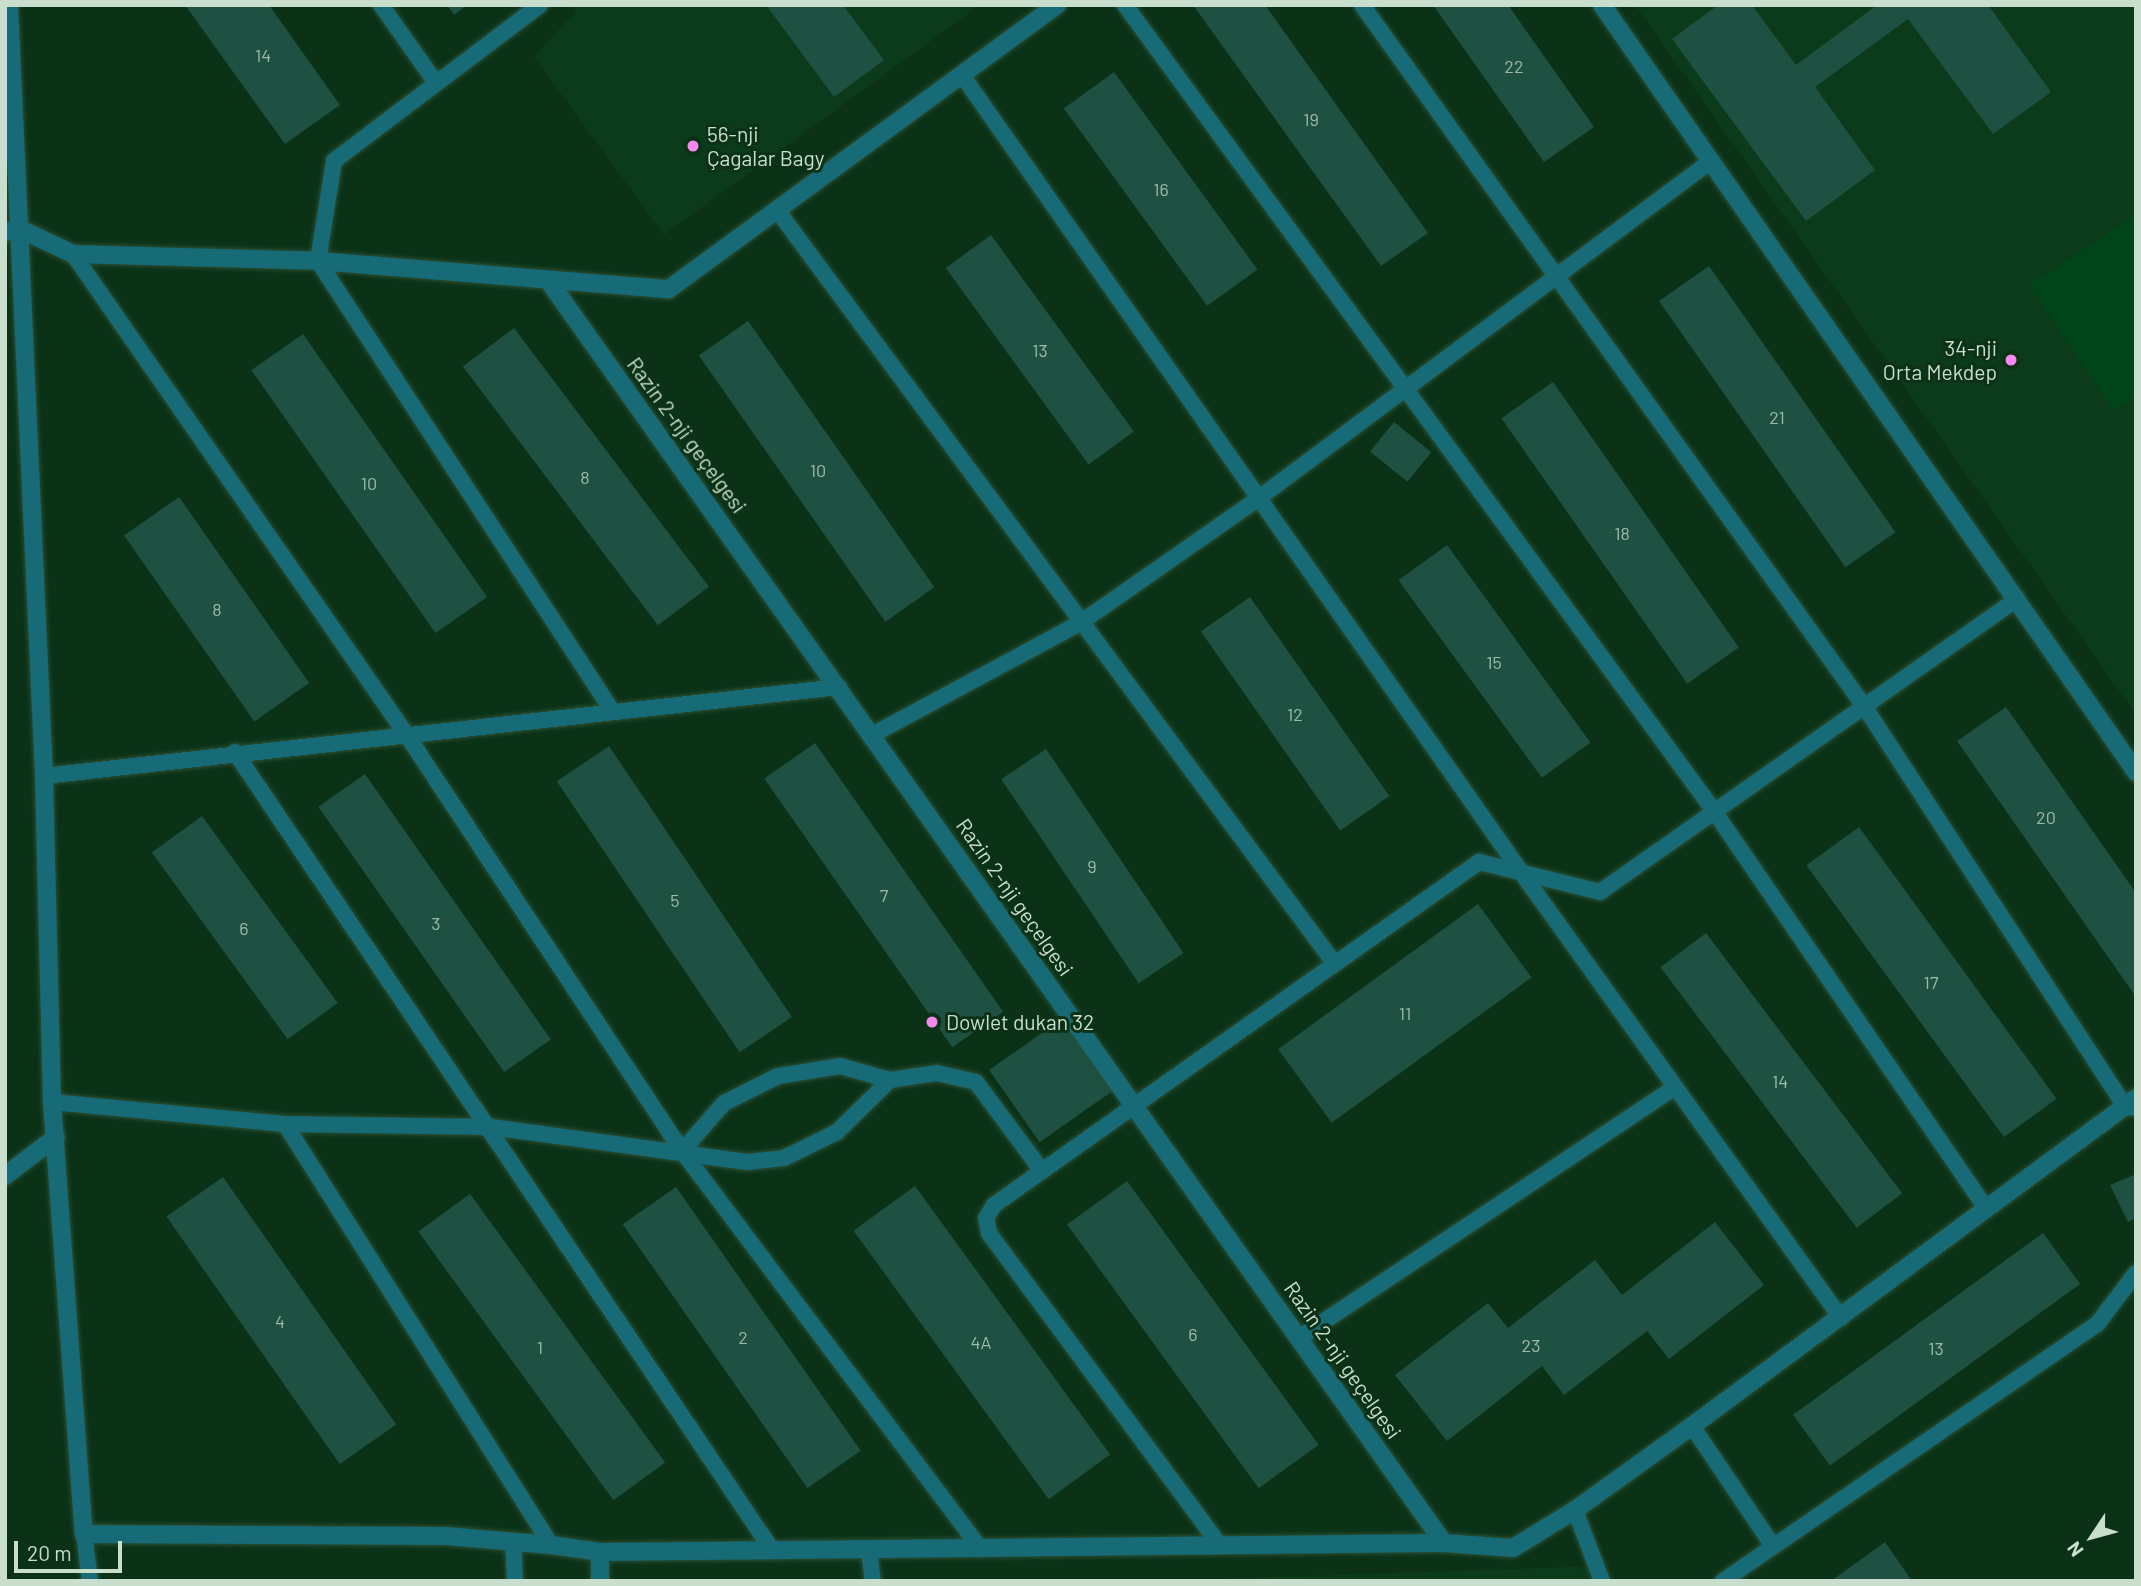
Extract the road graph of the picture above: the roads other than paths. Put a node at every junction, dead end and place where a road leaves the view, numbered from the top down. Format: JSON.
{"nodes":[{"id":1,"x":9,"y":5,"type":"edge"},
{"id":2,"x":381,"y":5,"type":"edge"},
{"id":3,"x":540,"y":5,"type":"edge"},
{"id":4,"x":1057,"y":5,"type":"edge"},
{"id":5,"x":1125,"y":5,"type":"edge"},
{"id":6,"x":1362,"y":5,"type":"edge"},
{"id":7,"x":1602,"y":5,"type":"edge"},
{"id":8,"x":962,"y":75,"type":"junction"},
{"id":9,"x":436,"y":83,"type":"junction"},
{"id":10,"x":1711,"y":161,"type":"junction"},
{"id":11,"x":778,"y":210,"type":"junction"},
{"id":12,"x":13,"y":231,"type":"edge"},
{"id":13,"x":73,"y":254,"type":"junction"},
{"id":14,"x":318,"y":261,"type":"junction"},
{"id":15,"x":1560,"y":278,"type":"junction"},
{"id":16,"x":548,"y":280,"type":"junction"},
{"id":17,"x":1406,"y":387,"type":"junction"},
{"id":18,"x":1259,"y":498,"type":"junction"},
{"id":19,"x":2017,"y":599,"type":"junction"},
{"id":20,"x":1080,"y":623,"type":"junction"},
{"id":21,"x":839,"y":687,"type":"junction"},
{"id":22,"x":1864,"y":706,"type":"junction"},
{"id":23,"x":614,"y":712,"type":"junction"},
{"id":24,"x":406,"y":734,"type":"junction"},
{"id":25,"x":873,"y":735,"type":"junction"},
{"id":26,"x":235,"y":752,"type":"junction"},
{"id":27,"x":2136,"y":772,"type":"edge"},
{"id":28,"x":44,"y":776,"type":"junction"},
{"id":29,"x":1714,"y":811,"type":"junction"},
{"id":30,"x":1521,"y":872,"type":"junction"},
{"id":31,"x":1335,"y":964,"type":"junction"},
{"id":32,"x":890,"y":1080,"type":"junction"},
{"id":33,"x":1675,"y":1087,"type":"junction"},
{"id":34,"x":52,"y":1102,"type":"junction"},
{"id":35,"x":2132,"y":1104,"type":"edge"},
{"id":36,"x":1134,"y":1105,"type":"junction"},
{"id":37,"x":285,"y":1125,"type":"junction"},
{"id":38,"x":491,"y":1127,"type":"junction"},
{"id":39,"x":56,"y":1137,"type":"junction"},
{"id":40,"x":682,"y":1151,"type":"junction"},
{"id":41,"x":1042,"y":1171,"type":"junction"},
{"id":42,"x":5,"y":1176,"type":"edge"},
{"id":43,"x":1987,"y":1209,"type":"junction"},
{"id":44,"x":2136,"y":1273,"type":"edge"},
{"id":45,"x":1841,"y":1318,"type":"junction"},
{"id":46,"x":1299,"y":1338,"type":"junction"},
{"id":47,"x":1692,"y":1426,"type":"junction"},
{"id":48,"x":1575,"y":1510,"type":"junction"},
{"id":49,"x":84,"y":1534,"type":"junction"},
{"id":50,"x":513,"y":1541,"type":"junction"},
{"id":51,"x":1444,"y":1542,"type":"junction"},
{"id":52,"x":1219,"y":1544,"type":"junction"},
{"id":53,"x":551,"y":1545,"type":"junction"},
{"id":54,"x":1773,"y":1546,"type":"junction"},
{"id":55,"x":981,"y":1549,"type":"junction"},
{"id":56,"x":772,"y":1550,"type":"junction"},
{"id":57,"x":869,"y":1550,"type":"junction"},
{"id":58,"x":600,"y":1552,"type":"junction"},
{"id":59,"x":90,"y":1581,"type":"edge"},
{"id":60,"x":515,"y":1581,"type":"edge"},
{"id":61,"x":600,"y":1581,"type":"edge"},
{"id":62,"x":873,"y":1581,"type":"edge"},
{"id":63,"x":1602,"y":1581,"type":"edge"},
{"id":64,"x":1723,"y":1581,"type":"edge"}],
"edges":[{"from":1,"to":12,"type":"street"},
{"from":2,"to":9,"type":"lane"},
{"from":3,"to":9,"type":"lane"},
{"from":4,"to":8,"type":"street"},
{"from":5,"to":17,"type":"lane"},
{"from":6,"to":15,"type":"lane"},
{"from":7,"to":10,"type":"street"},
{"from":8,"to":11,"type":"street"},
{"from":8,"to":18,"type":"lane"},
{"from":9,"to":14,"type":"lane"},
{"from":10,"to":15,"type":"lane"},
{"from":10,"to":19,"type":"street"},
{"from":11,"to":16,"type":"street"},
{"from":11,"to":20,"type":"lane"},
{"from":12,"to":13,"type":"street"},
{"from":12,"to":28,"type":"street"},
{"from":13,"to":14,"type":"street"},
{"from":13,"to":24,"type":"lane"},
{"from":14,"to":16,"type":"street"},
{"from":14,"to":23,"type":"lane"},
{"from":15,"to":17,"type":"lane"},
{"from":15,"to":22,"type":"lane"},
{"from":16,"to":21,"type":"street","name":"Razin 2-nji geçelgesi"},
{"from":17,"to":18,"type":"lane"},
{"from":17,"to":29,"type":"lane"},
{"from":18,"to":20,"type":"lane"},
{"from":18,"to":30,"type":"lane"},
{"from":19,"to":22,"type":"lane"},
{"from":19,"to":27,"type":"street"},
{"from":20,"to":25,"type":"lane"},
{"from":20,"to":31,"type":"lane"},
{"from":21,"to":23,"type":"lane"},
{"from":21,"to":25,"type":"street","name":"Razin 2-nji geçelgesi"},
{"from":22,"to":29,"type":"lane"},
{"from":22,"to":35,"type":"lane"},
{"from":23,"to":24,"type":"lane"},
{"from":24,"to":26,"type":"lane"},
{"from":24,"to":40,"type":"lane"},
{"from":25,"to":36,"type":"street","name":"Razin 2-nji geçelgesi"},
{"from":26,"to":28,"type":"lane"},
{"from":26,"to":38,"type":"lane"},
{"from":28,"to":34,"type":"street"},
{"from":29,"to":30,"type":"lane"},
{"from":29,"to":43,"type":"lane"},
{"from":30,"to":31,"type":"lane"},
{"from":30,"to":33,"type":"lane"},
{"from":31,"to":36,"type":"lane"},
{"from":32,"to":40,"type":"lane"},
{"from":32,"to":40,"type":"lane"},
{"from":32,"to":41,"type":"lane"},
{"from":33,"to":45,"type":"lane"},
{"from":33,"to":46,"type":"lane"},
{"from":34,"to":37,"type":"lane"},
{"from":34,"to":39,"type":"street"},
{"from":35,"to":43,"type":"street"},
{"from":36,"to":41,"type":"lane"},
{"from":36,"to":46,"type":"street","name":"Razin 2-nji geçelgesi"},
{"from":37,"to":38,"type":"lane"},
{"from":37,"to":53,"type":"lane"},
{"from":38,"to":40,"type":"lane"},
{"from":38,"to":56,"type":"lane"},
{"from":39,"to":42,"type":"street"},
{"from":39,"to":49,"type":"street"},
{"from":40,"to":55,"type":"lane"},
{"from":41,"to":52,"type":"lane"},
{"from":43,"to":45,"type":"street"},
{"from":44,"to":54,"type":"lane"},
{"from":45,"to":47,"type":"street"},
{"from":46,"to":51,"type":"street","name":"Razin 2-nji geçelgesi"},
{"from":47,"to":48,"type":"street"},
{"from":47,"to":54,"type":"lane"},
{"from":48,"to":51,"type":"street"},
{"from":48,"to":63,"type":"lane"},
{"from":49,"to":50,"type":"street"},
{"from":49,"to":59,"type":"lane"},
{"from":50,"to":53,"type":"street"},
{"from":50,"to":60,"type":"lane"},
{"from":51,"to":52,"type":"street"},
{"from":52,"to":55,"type":"street"},
{"from":53,"to":58,"type":"street"},
{"from":54,"to":64,"type":"lane"},
{"from":55,"to":57,"type":"street"},
{"from":56,"to":57,"type":"street"},
{"from":56,"to":58,"type":"street"},
{"from":57,"to":62,"type":"lane"},
{"from":58,"to":61,"type":"street"}]}
